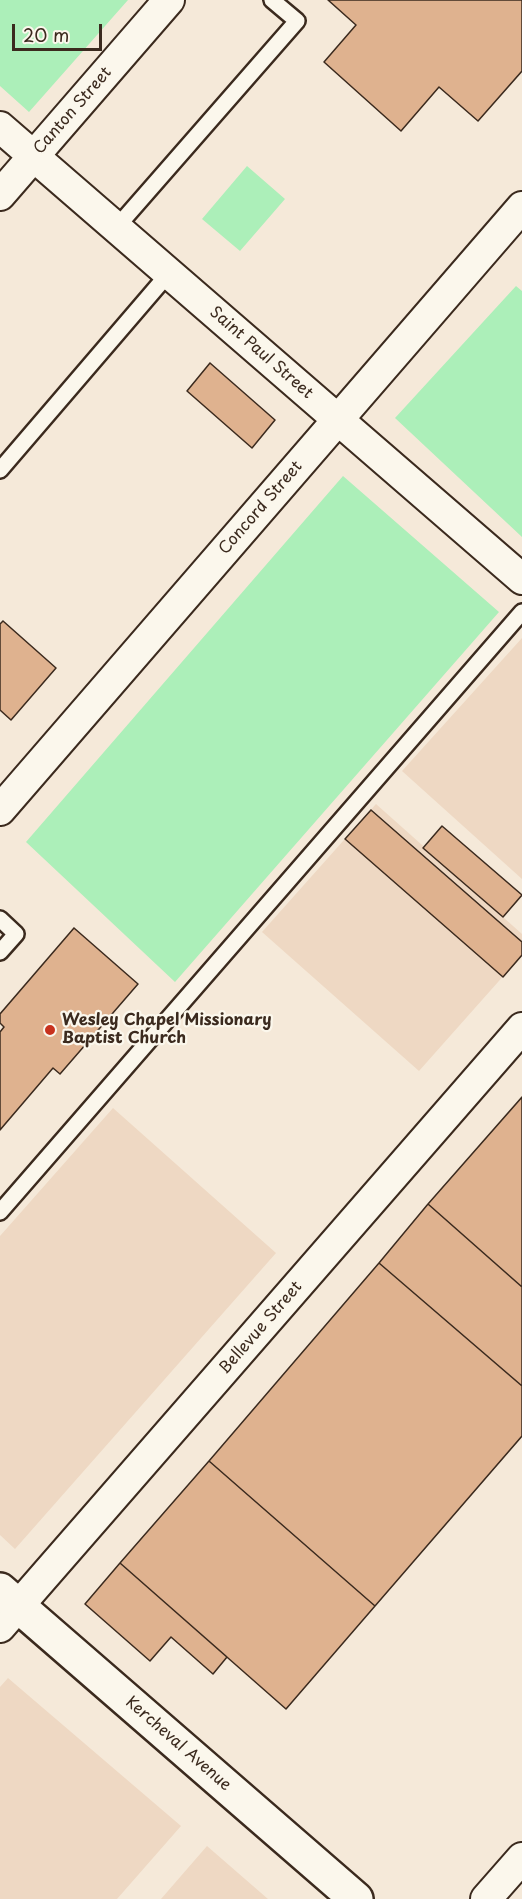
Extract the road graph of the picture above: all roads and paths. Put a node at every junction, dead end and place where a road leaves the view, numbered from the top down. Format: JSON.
{"nodes":[{"id":1,"x":169,"y":0,"type":"edge"},
{"id":2,"x":272,"y":0,"type":"edge"},
{"id":3,"x":0,"y":127,"type":"edge"},
{"id":4,"x":34,"y":156,"type":"junction"},
{"id":5,"x":0,"y":195,"type":"edge"},
{"id":6,"x":522,"y":207,"type":"edge"},
{"id":7,"x":116,"y":228,"type":"junction"},
{"id":8,"x":169,"y":273,"type":"junction"},
{"id":9,"x":338,"y":419,"type":"junction"},
{"id":10,"x":0,"y":471,"type":"edge"},
{"id":11,"x":522,"y":579,"type":"edge"},
{"id":12,"x":522,"y":612,"type":"edge"},
{"id":13,"x":0,"y":810,"type":"edge"},
{"id":14,"x":0,"y":920,"type":"edge"},
{"id":15,"x":0,"y":952,"type":"edge"},
{"id":16,"x":522,"y":1028,"type":"edge"},
{"id":17,"x":0,"y":1212,"type":"edge"},
{"id":18,"x":6,"y":1608,"type":"edge"},
{"id":19,"x":522,"y":1858,"type":"edge"},
{"id":20,"x":356,"y":1899,"type":"edge"},
{"id":21,"x":486,"y":1899,"type":"edge"}],
"edges":[{"from":1,"to":4,"type":"street","name":"Canton Street"},
{"from":2,"to":7,"type":"lane"},
{"from":3,"to":4,"type":"street","name":"Saint Paul Street"},
{"from":4,"to":5,"type":"street","name":"Canton Street"},
{"from":4,"to":7,"type":"street","name":"Saint Paul Street"},
{"from":6,"to":9,"type":"street","name":"Concord Street"},
{"from":7,"to":8,"type":"street","name":"Saint Paul Street"},
{"from":8,"to":9,"type":"street","name":"Saint Paul Street"},
{"from":8,"to":10,"type":"lane"},
{"from":9,"to":11,"type":"street","name":"Saint Paul Street"},
{"from":9,"to":13,"type":"street","name":"Concord Street"},
{"from":12,"to":17,"type":"lane"},
{"from":14,"to":15,"type":"lane"},
{"from":16,"to":18,"type":"street","name":"Bellevue Street"},
{"from":18,"to":20,"type":"street","name":"Kercheval Avenue"},
{"from":19,"to":21,"type":"street"}]}
